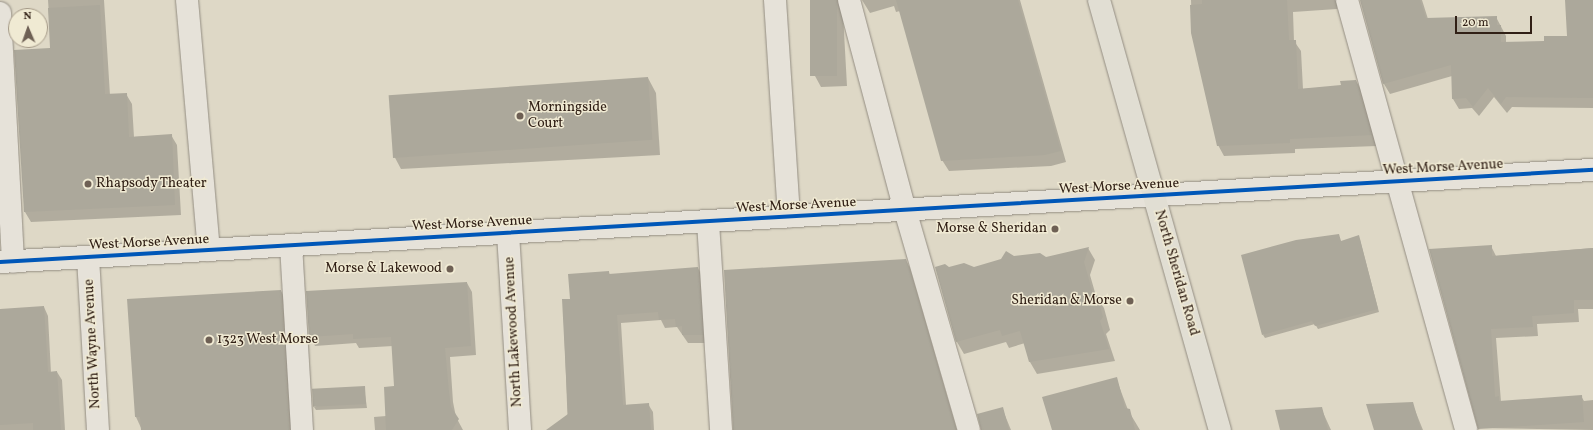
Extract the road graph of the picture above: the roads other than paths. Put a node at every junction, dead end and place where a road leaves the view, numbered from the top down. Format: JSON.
{"nodes":[{"id":1,"x":187,"y":0,"type":"edge"},
{"id":2,"x":775,"y":0,"type":"edge"},
{"id":3,"x":849,"y":0,"type":"edge"},
{"id":4,"x":1099,"y":0,"type":"edge"},
{"id":5,"x":1347,"y":0,"type":"edge"},
{"id":6,"x":0,"y":13,"type":"edge"},
{"id":7,"x":1593,"y":170,"type":"edge"},
{"id":8,"x":1397,"y":182,"type":"junction"},
{"id":9,"x":1154,"y":196,"type":"junction"},
{"id":10,"x":905,"y":210,"type":"junction"},
{"id":11,"x":789,"y":217,"type":"junction"},
{"id":12,"x":708,"y":222,"type":"junction"},
{"id":13,"x":508,"y":233,"type":"junction"},
{"id":14,"x":291,"y":245,"type":"junction"},
{"id":15,"x":209,"y":250,"type":"junction"},
{"id":16,"x":88,"y":257,"type":"junction"},
{"id":17,"x":7,"y":262,"type":"edge"},
{"id":18,"x":98,"y":430,"type":"edge"},
{"id":19,"x":302,"y":430,"type":"edge"},
{"id":20,"x":520,"y":430,"type":"edge"},
{"id":21,"x":721,"y":430,"type":"edge"},
{"id":22,"x":969,"y":430,"type":"edge"},
{"id":23,"x":1220,"y":430,"type":"edge"},
{"id":24,"x":1466,"y":430,"type":"edge"}],
"edges":[{"from":1,"to":15,"type":"street"},
{"from":2,"to":11,"type":"street"},
{"from":3,"to":10,"type":"street"},
{"from":4,"to":9,"type":"main road","name":"North Sheridan Road"},
{"from":5,"to":8,"type":"street"},
{"from":6,"to":17,"type":"street"},
{"from":7,"to":8,"type":"street","name":"West Morse Avenue"},
{"from":8,"to":9,"type":"street","name":"West Morse Avenue"},
{"from":8,"to":24,"type":"street"},
{"from":9,"to":10,"type":"street","name":"West Morse Avenue"},
{"from":9,"to":23,"type":"main road","name":"North Sheridan Road"},
{"from":10,"to":11,"type":"street","name":"West Morse Avenue"},
{"from":10,"to":22,"type":"street"},
{"from":11,"to":12,"type":"street","name":"West Morse Avenue"},
{"from":12,"to":13,"type":"street","name":"West Morse Avenue"},
{"from":12,"to":21,"type":"street"},
{"from":13,"to":14,"type":"street","name":"West Morse Avenue"},
{"from":13,"to":20,"type":"street","name":"North Lakewood Avenue"},
{"from":14,"to":15,"type":"street","name":"West Morse Avenue"},
{"from":14,"to":19,"type":"street"},
{"from":15,"to":16,"type":"street","name":"West Morse Avenue"},
{"from":16,"to":17,"type":"street","name":"West Morse Avenue"},
{"from":16,"to":18,"type":"street","name":"North Wayne Avenue"}]}
